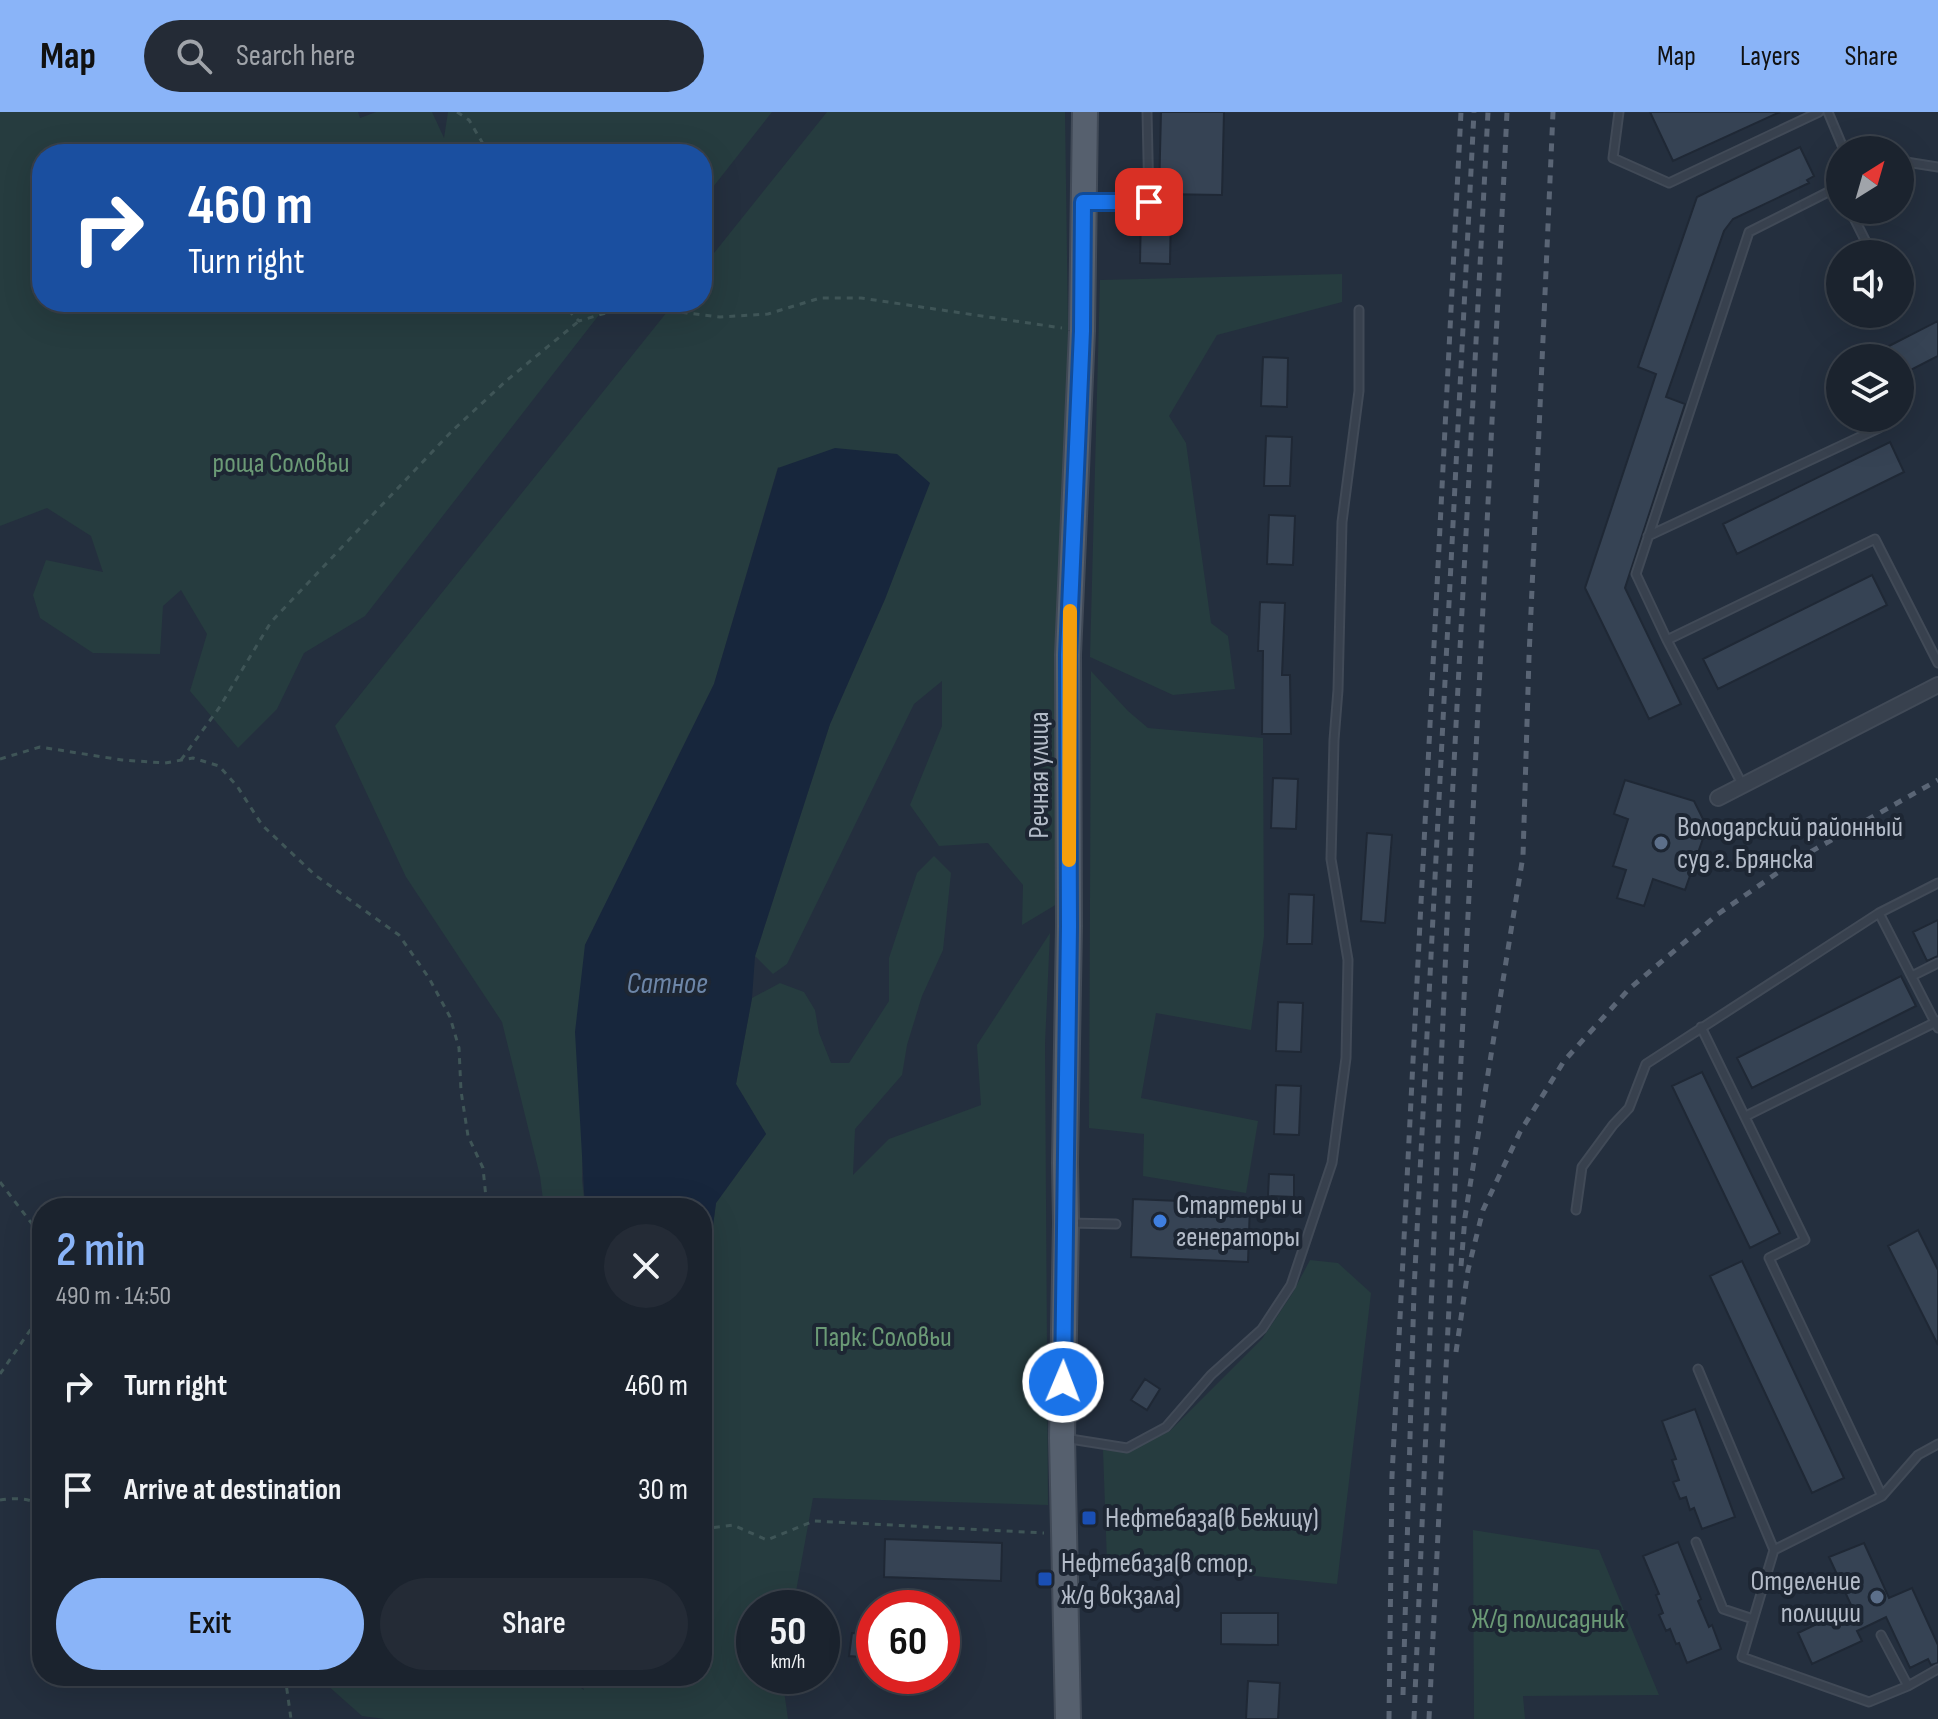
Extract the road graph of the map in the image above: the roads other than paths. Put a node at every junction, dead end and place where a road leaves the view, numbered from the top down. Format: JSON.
{"nodes":[{"id":1,"x":1085,"y":112,"type":"edge"},
{"id":2,"x":1147,"y":112,"type":"edge"},
{"id":3,"x":1619,"y":112,"type":"edge"},
{"id":4,"x":1819,"y":112,"type":"edge"},
{"id":5,"x":1828,"y":112,"type":"edge"},
{"id":6,"x":1838,"y":136,"type":"edge"},
{"id":7,"x":1914,"y":163,"type":"edge"},
{"id":8,"x":1938,"y":167,"type":"edge"},
{"id":9,"x":1826,"y":194,"type":"edge"},
{"id":10,"x":1083,"y":202,"type":"junction"},
{"id":11,"x":1359,"y":310,"type":"dead end"},
{"id":12,"x":1870,"y":432,"type":"edge"},
{"id":13,"x":1648,"y":536,"type":"junction"},
{"id":14,"x":1667,"y":640,"type":"junction"},
{"id":15,"x":1938,"y":663,"type":"edge"},
{"id":16,"x":1938,"y":685,"type":"edge"},
{"id":17,"x":1742,"y":784,"type":"junction"},
{"id":18,"x":1718,"y":798,"type":"dead end"},
{"id":19,"x":1938,"y":883,"type":"edge"},
{"id":20,"x":1879,"y":913,"type":"junction"},
{"id":21,"x":1938,"y":963,"type":"edge"},
{"id":22,"x":1912,"y":976,"type":"junction"},
{"id":23,"x":1937,"y":1024,"type":"edge"},
{"id":24,"x":1701,"y":1027,"type":"junction"},
{"id":25,"x":1746,"y":1116,"type":"junction"},
{"id":26,"x":1576,"y":1210,"type":"dead end"},
{"id":27,"x":1066,"y":1223,"type":"junction"},
{"id":28,"x":1116,"y":1224,"type":"dead end"},
{"id":29,"x":1698,"y":1369,"type":"dead end"},
{"id":30,"x":1062,"y":1438,"type":"junction"},
{"id":31,"x":1938,"y":1444,"type":"edge"},
{"id":32,"x":1882,"y":1496,"type":"junction"},
{"id":33,"x":1696,"y":1542,"type":"dead end"},
{"id":34,"x":1774,"y":1550,"type":"junction"},
{"id":35,"x":1753,"y":1619,"type":"junction"},
{"id":36,"x":1881,"y":1635,"type":"dead end"},
{"id":37,"x":1938,"y":1669,"type":"edge"},
{"id":38,"x":1908,"y":1686,"type":"junction"},
{"id":39,"x":1068,"y":1719,"type":"edge"}],
"edges":[{"from":1,"to":10,"type":"main road","name":"Речная улица"},
{"from":2,"to":10,"type":"lane"},
{"from":3,"to":4,"type":"lane"},
{"from":5,"to":6,"type":"lane"},
{"from":7,"to":8,"type":"lane"},
{"from":9,"to":13,"type":"lane"},
{"from":10,"to":27,"type":"main road","name":"Речная улица"},
{"from":11,"to":30,"type":"lane"},
{"from":12,"to":13,"type":"lane"},
{"from":13,"to":14,"type":"lane"},
{"from":14,"to":15,"type":"lane"},
{"from":14,"to":17,"type":"lane"},
{"from":16,"to":17,"type":"street"},
{"from":17,"to":18,"type":"street"},
{"from":19,"to":20,"type":"lane"},
{"from":20,"to":22,"type":"lane"},
{"from":20,"to":24,"type":"lane"},
{"from":21,"to":22,"type":"lane"},
{"from":22,"to":23,"type":"lane"},
{"from":23,"to":25,"type":"lane"},
{"from":24,"to":25,"type":"lane"},
{"from":24,"to":26,"type":"lane"},
{"from":25,"to":32,"type":"lane"},
{"from":27,"to":28,"type":"lane"},
{"from":27,"to":30,"type":"main road","name":"Речная улица"},
{"from":29,"to":34,"type":"lane"},
{"from":30,"to":39,"type":"main road","name":"Речная улица"},
{"from":31,"to":32,"type":"lane"},
{"from":32,"to":34,"type":"lane"},
{"from":33,"to":35,"type":"lane"},
{"from":34,"to":35,"type":"lane"},
{"from":35,"to":38,"type":"lane"},
{"from":36,"to":38,"type":"lane"},
{"from":37,"to":38,"type":"lane"}]}
